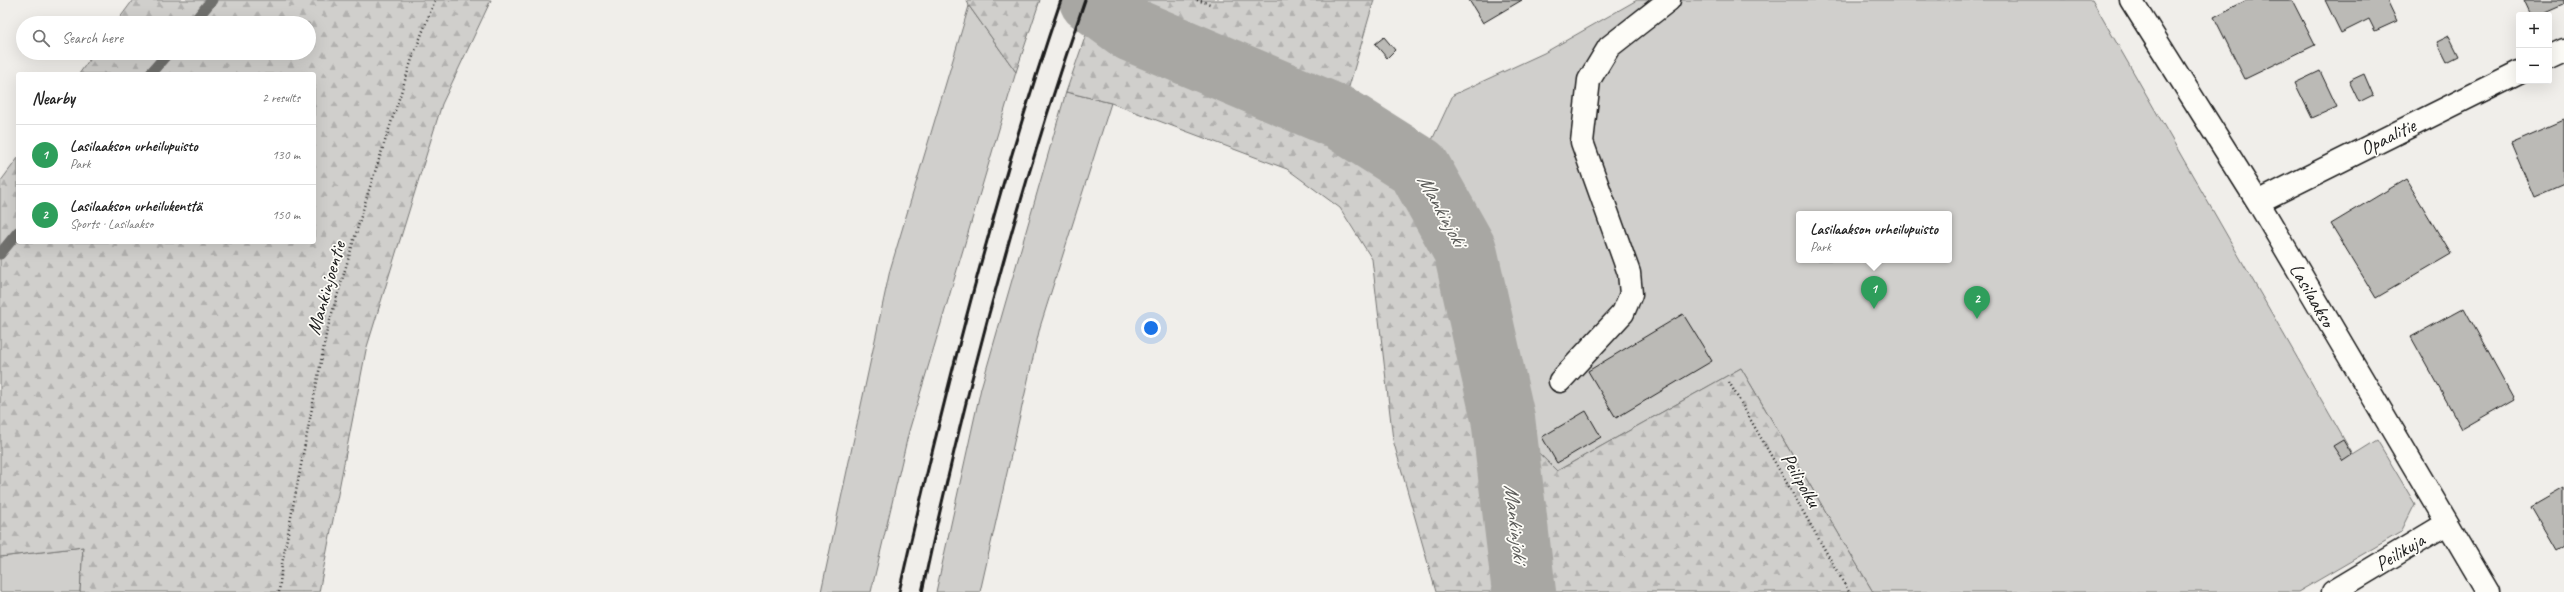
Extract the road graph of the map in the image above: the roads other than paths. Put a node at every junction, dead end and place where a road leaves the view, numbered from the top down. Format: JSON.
{"nodes":[{"id":1,"x":1669,"y":0,"type":"edge"},
{"id":2,"x":2131,"y":0,"type":"edge"},
{"id":3,"x":2564,"y":50,"type":"edge"},
{"id":4,"x":2552,"y":56,"type":"edge"},
{"id":5,"x":2516,"y":73,"type":"edge"},
{"id":6,"x":2258,"y":202,"type":"junction"},
{"id":7,"x":1560,"y":381,"type":"dead end"},
{"id":8,"x":2446,"y":524,"type":"junction"},
{"id":9,"x":2333,"y":592,"type":"edge"},
{"id":10,"x":2488,"y":592,"type":"edge"}],
"edges":[{"from":1,"to":7,"type":"street"},
{"from":2,"to":6,"type":"street","name":"Lasilaakso"},
{"from":3,"to":4,"type":"street"},
{"from":5,"to":6,"type":"street","name":"Opaalitie"},
{"from":6,"to":8,"type":"street","name":"Lasilaakso"},
{"from":8,"to":9,"type":"street","name":"Peilikuja"},
{"from":8,"to":10,"type":"street","name":"Lasilaakso"}]}
